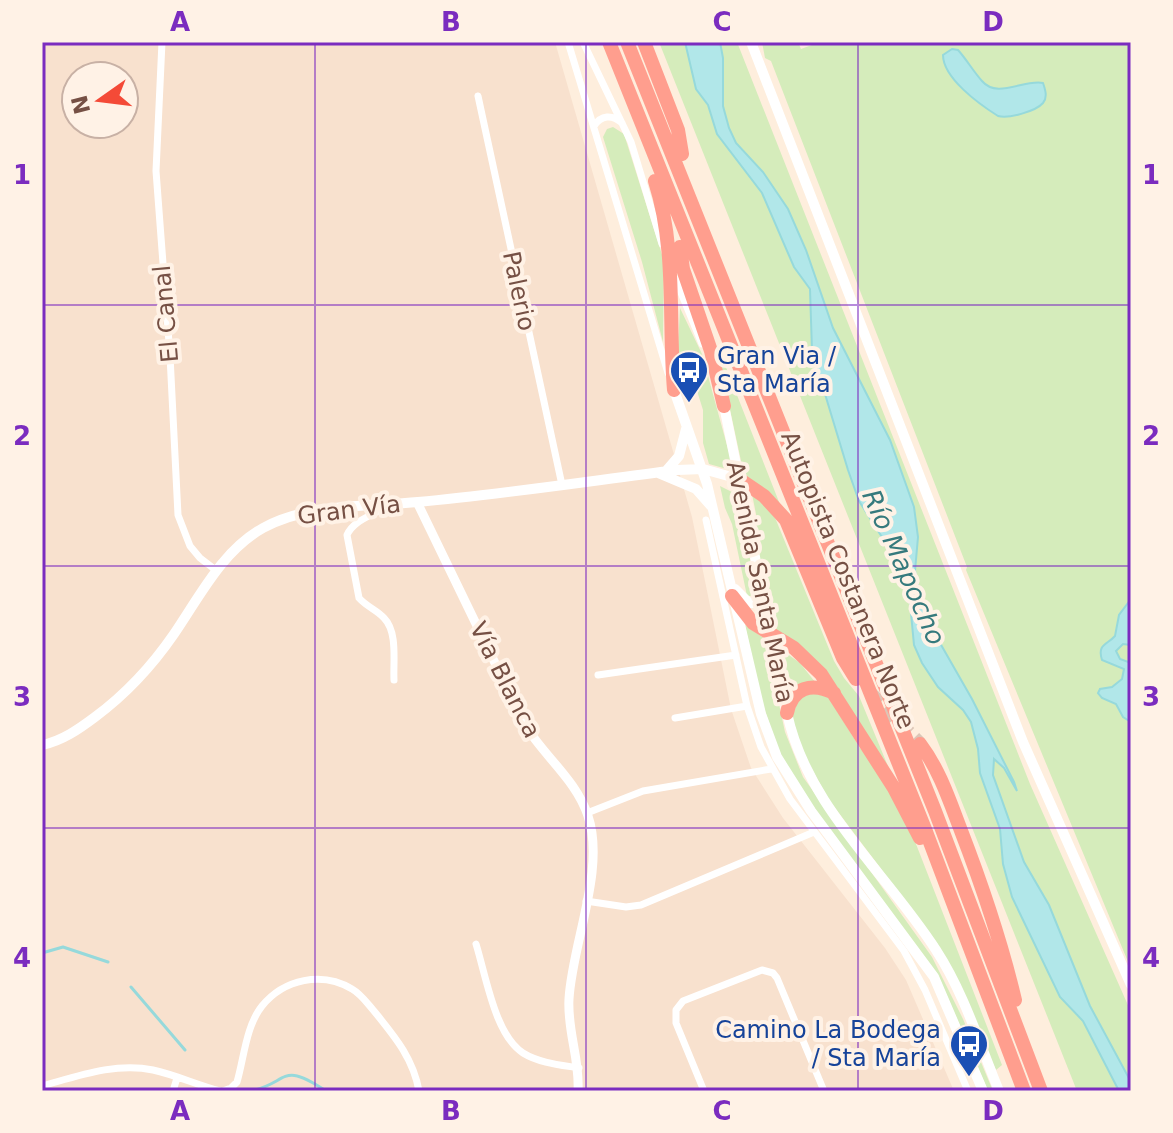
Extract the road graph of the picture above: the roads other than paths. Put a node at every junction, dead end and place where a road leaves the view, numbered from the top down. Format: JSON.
{"nodes":[{"id":1,"x":162,"y":42,"type":"edge"},
{"id":2,"x":568,"y":42,"type":"edge"},
{"id":3,"x":583,"y":42,"type":"edge"},
{"id":4,"x":609,"y":42,"type":"edge"},
{"id":5,"x":627,"y":42,"type":"edge"},
{"id":6,"x":644,"y":42,"type":"edge"},
{"id":7,"x":754,"y":42,"type":"edge"},
{"id":8,"x":478,"y":96,"type":"dead end"},
{"id":9,"x":623,"y":123,"type":"junction"},
{"id":10,"x":594,"y":126,"type":"junction"},
{"id":11,"x":644,"y":130,"type":"junction"},
{"id":12,"x":682,"y":154,"type":"dead end"},
{"id":13,"x":680,"y":247,"type":"dead end"},
{"id":14,"x":674,"y":390,"type":"junction"},
{"id":15,"x":724,"y":406,"type":"junction"},
{"id":16,"x":687,"y":427,"type":"junction"},
{"id":17,"x":703,"y":469,"type":"junction"},
{"id":18,"x":661,"y":472,"type":"junction"},
{"id":19,"x":739,"y":479,"type":"junction"},
{"id":20,"x":562,"y":485,"type":"junction"},
{"id":21,"x":417,"y":502,"type":"junction"},
{"id":22,"x":388,"y":504,"type":"junction"},
{"id":23,"x":714,"y":509,"type":"junction"},
{"id":24,"x":706,"y":520,"type":"dead end"},
{"id":25,"x":217,"y":571,"type":"junction"},
{"id":26,"x":729,"y":581,"type":"junction"},
{"id":27,"x":763,"y":595,"type":"junction"},
{"id":28,"x":732,"y":596,"type":"junction"},
{"id":29,"x":770,"y":634,"type":"junction"},
{"id":30,"x":736,"y":655,"type":"junction"},
{"id":31,"x":598,"y":675,"type":"dead end"},
{"id":32,"x":856,"y":679,"type":"tunnel mouth"},
{"id":33,"x":394,"y":680,"type":"dead end"},
{"id":34,"x":834,"y":693,"type":"junction"},
{"id":35,"x":747,"y":706,"type":"junction"},
{"id":36,"x":787,"y":713,"type":"junction"},
{"id":37,"x":675,"y":718,"type":"dead end"},
{"id":38,"x":920,"y":744,"type":"tunnel mouth"},
{"id":39,"x":42,"y":745,"type":"edge"},
{"id":40,"x":771,"y":769,"type":"junction"},
{"id":41,"x":587,"y":813,"type":"junction"},
{"id":42,"x":814,"y":832,"type":"junction"},
{"id":43,"x":586,"y":901,"type":"junction"},
{"id":44,"x":964,"y":932,"type":"junction"},
{"id":45,"x":476,"y":944,"type":"dead end"},
{"id":46,"x":1131,"y":985,"type":"edge"},
{"id":47,"x":1023,"y":1044,"type":"junction"},
{"id":48,"x":579,"y":1068,"type":"junction"},
{"id":49,"x":177,"y":1078,"type":"junction"},
{"id":50,"x":42,"y":1086,"type":"edge"},
{"id":51,"x":173,"y":1091,"type":"edge"},
{"id":52,"x":222,"y":1091,"type":"edge"},
{"id":53,"x":419,"y":1091,"type":"edge"},
{"id":54,"x":578,"y":1091,"type":"edge"},
{"id":55,"x":704,"y":1091,"type":"edge"},
{"id":56,"x":824,"y":1091,"type":"edge"},
{"id":57,"x":968,"y":1091,"type":"edge"},
{"id":58,"x":983,"y":1091,"type":"edge"},
{"id":59,"x":999,"y":1091,"type":"edge"},
{"id":60,"x":1024,"y":1091,"type":"edge"},
{"id":61,"x":1041,"y":1091,"type":"edge"}],
"edges":[{"from":1,"to":25,"type":"street","name":"El Canal"},
{"from":2,"to":10,"type":"street","name":"Avenida Santa María"},
{"from":3,"to":9,"type":"street","name":"Avenida Santa María"},
{"from":4,"to":11,"type":"highway","name":"Autopista Costanera Norte"},
{"from":5,"to":47,"type":"highway","name":"Autopista Costanera Norte"},
{"from":6,"to":12,"type":"highway"},
{"from":7,"to":46,"type":"main road"},
{"from":8,"to":20,"type":"street","name":"Palerio"},
{"from":9,"to":10,"type":"street"},
{"from":9,"to":15,"type":"street","name":"Avenida Santa María"},
{"from":10,"to":14,"type":"street","name":"Avenida Santa María"},
{"from":11,"to":14,"type":"highway"},
{"from":11,"to":44,"type":"highway","name":"Autopista Costanera Norte"},
{"from":13,"to":15,"type":"highway"},
{"from":14,"to":16,"type":"main road","name":"Avenida Santa María"},
{"from":15,"to":19,"type":"main road","name":"Avenida Santa María"},
{"from":16,"to":17,"type":"main road","name":"Avenida Santa María"},
{"from":16,"to":18,"type":"main road"},
{"from":17,"to":18,"type":"main road","name":"Gran Vía"},
{"from":17,"to":19,"type":"main road","name":"Gran Vía"},
{"from":17,"to":23,"type":"main road","name":"Avenida Santa María"},
{"from":18,"to":20,"type":"main road","name":"Gran Vía"},
{"from":18,"to":23,"type":"main road","name":"Gran Vía"},
{"from":19,"to":27,"type":"main road","name":"Avenida Santa María"},
{"from":19,"to":32,"type":"highway"},
{"from":20,"to":21,"type":"main road","name":"Gran Vía"},
{"from":21,"to":22,"type":"main road","name":"Gran Vía"},
{"from":21,"to":41,"type":"street","name":"Vía Blanca"},
{"from":22,"to":25,"type":"main road","name":"Gran Vía"},
{"from":22,"to":33,"type":"street"},
{"from":23,"to":26,"type":"main road","name":"Avenida Santa María"},
{"from":24,"to":30,"type":"street","name":"Avenida Santa María"},
{"from":25,"to":39,"type":"main road","name":"Gran Vía"},
{"from":26,"to":27,"type":"main road"},
{"from":26,"to":28,"type":"main road","name":"Avenida Santa María"},
{"from":27,"to":29,"type":"main road","name":"Avenida Santa María"},
{"from":28,"to":29,"type":"highway"},
{"from":28,"to":58,"type":"main road","name":"Avenida Santa María"},
{"from":29,"to":34,"type":"highway"},
{"from":29,"to":36,"type":"main road","name":"Avenida Santa María"},
{"from":30,"to":31,"type":"street"},
{"from":30,"to":35,"type":"street","name":"Avenida Santa María"},
{"from":34,"to":36,"type":"highway"},
{"from":34,"to":44,"type":"highway"},
{"from":35,"to":37,"type":"street"},
{"from":35,"to":40,"type":"street","name":"Avenida Santa María"},
{"from":36,"to":59,"type":"main road","name":"Avenida Santa María"},
{"from":38,"to":47,"type":"highway"},
{"from":40,"to":41,"type":"street"},
{"from":40,"to":42,"type":"street","name":"Avenida Santa María"},
{"from":41,"to":43,"type":"street","name":"Vía Blanca"},
{"from":42,"to":43,"type":"street"},
{"from":42,"to":57,"type":"street","name":"Avenida Santa María"},
{"from":43,"to":48,"type":"street","name":"Vía Blanca"},
{"from":44,"to":60,"type":"highway","name":"Autopista Costanera Norte"},
{"from":45,"to":48,"type":"street"},
{"from":47,"to":61,"type":"highway","name":"Autopista Costanera Norte"},
{"from":48,"to":54,"type":"street","name":"Vía Blanca"},
{"from":49,"to":50,"type":"street"},
{"from":49,"to":51,"type":"street"},
{"from":49,"to":52,"type":"street"},
{"from":52,"to":53,"type":"street"},
{"from":55,"to":56,"type":"street"}]}
